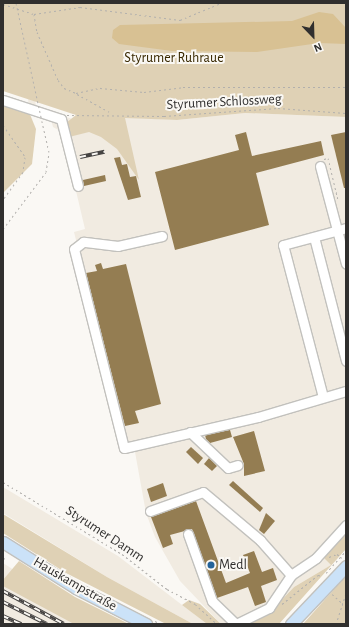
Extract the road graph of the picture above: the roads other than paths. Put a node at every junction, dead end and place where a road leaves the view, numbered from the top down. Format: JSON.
{"nodes":[{"id":1,"x":3,"y":100,"type":"edge"},
{"id":2,"x":320,"y":166,"type":"dead end"},
{"id":3,"x":78,"y":186,"type":"dead end"},
{"id":4,"x":342,"y":229,"type":"edge"},
{"id":5,"x":162,"y":236,"type":"dead end"},
{"id":6,"x":314,"y":237,"type":"junction"},
{"id":7,"x":346,"y":264,"type":"edge"},
{"id":8,"x":346,"y":360,"type":"edge"},
{"id":9,"x":346,"y":391,"type":"edge"},
{"id":10,"x":323,"y":397,"type":"junction"},
{"id":11,"x":190,"y":432,"type":"junction"},
{"id":12,"x":238,"y":465,"type":"dead end"},
{"id":13,"x":150,"y":511,"type":"dead end"},
{"id":14,"x":346,"y":525,"type":"edge"},
{"id":15,"x":188,"y":534,"type":"dead end"},
{"id":16,"x":3,"y":543,"type":"edge"},
{"id":17,"x":345,"y":558,"type":"edge"},
{"id":18,"x":291,"y":575,"type":"junction"},
{"id":19,"x":146,"y":624,"type":"edge"},
{"id":20,"x":292,"y":624,"type":"edge"}],
"edges":[{"from":1,"to":3,"type":"lane"},
{"from":2,"to":4,"type":"lane"},
{"from":4,"to":6,"type":"lane"},
{"from":4,"to":7,"type":"lane"},
{"from":5,"to":11,"type":"lane"},
{"from":6,"to":8,"type":"lane"},
{"from":6,"to":10,"type":"lane"},
{"from":9,"to":10,"type":"lane"},
{"from":10,"to":11,"type":"lane"},
{"from":11,"to":12,"type":"lane"},
{"from":13,"to":18,"type":"lane"},
{"from":14,"to":18,"type":"lane"},
{"from":15,"to":18,"type":"lane"},
{"from":16,"to":19,"type":"main road","name":"Hauskampstraße"},
{"from":17,"to":20,"type":"main road"}]}
